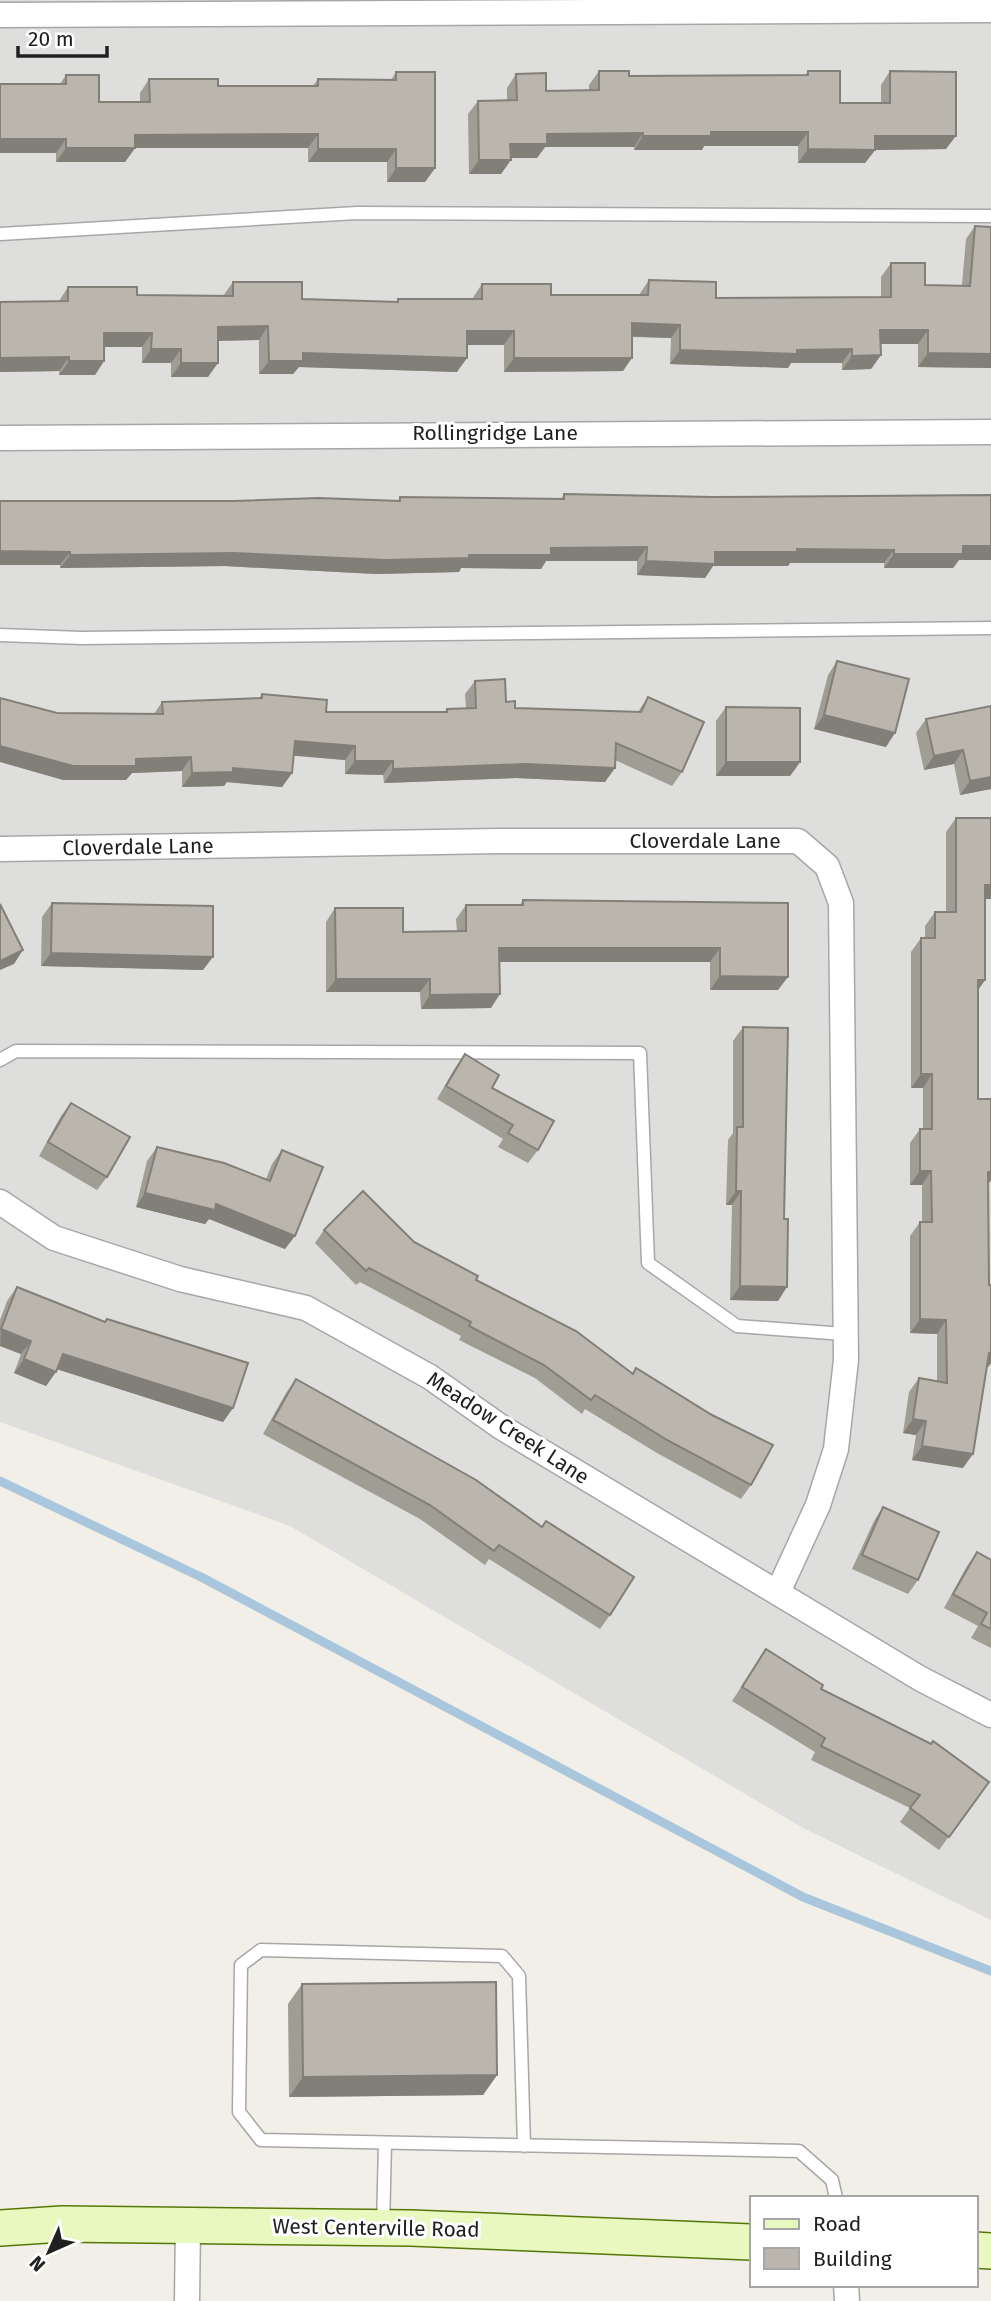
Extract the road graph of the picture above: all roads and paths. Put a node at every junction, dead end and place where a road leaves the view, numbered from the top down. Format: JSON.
{"nodes":[{"id":1,"x":939,"y":5,"type":"edge"},
{"id":2,"x":991,"y":10,"type":"edge"},
{"id":3,"x":0,"y":15,"type":"edge"},
{"id":4,"x":991,"y":216,"type":"edge"},
{"id":5,"x":0,"y":234,"type":"edge"},
{"id":6,"x":991,"y":432,"type":"edge"},
{"id":7,"x":0,"y":438,"type":"edge"},
{"id":8,"x":991,"y":628,"type":"edge"},
{"id":9,"x":0,"y":635,"type":"edge"},
{"id":10,"x":0,"y":849,"type":"edge"},
{"id":11,"x":0,"y":1060,"type":"edge"},
{"id":12,"x":0,"y":1202,"type":"edge"},
{"id":13,"x":844,"y":1334,"type":"junction"},
{"id":14,"x":778,"y":1592,"type":"junction"},
{"id":15,"x":991,"y":1715,"type":"edge"},
{"id":16,"x":385,"y":2144,"type":"junction"},
{"id":17,"x":524,"y":2146,"type":"junction"},
{"id":18,"x":836,"y":2196,"type":"edge"},
{"id":19,"x":188,"y":2225,"type":"junction"},
{"id":20,"x":383,"y":2227,"type":"junction"},
{"id":21,"x":0,"y":2228,"type":"edge"},
{"id":22,"x":750,"y":2242,"type":"edge"},
{"id":23,"x":187,"y":2301,"type":"edge"}],
"edges":[{"from":1,"to":2,"type":"street"},
{"from":1,"to":3,"type":"street"},
{"from":4,"to":5,"type":"lane"},
{"from":6,"to":7,"type":"street","name":"Rollingridge Lane"},
{"from":8,"to":9,"type":"lane"},
{"from":10,"to":13,"type":"street","name":"Cloverdale Lane"},
{"from":11,"to":13,"type":"lane"},
{"from":12,"to":14,"type":"street","name":"Meadow Creek Lane"},
{"from":13,"to":14,"type":"street","name":"Cloverdale Lane"},
{"from":14,"to":15,"type":"street","name":"Meadow Creek Lane"},
{"from":16,"to":17,"type":"lane"},
{"from":16,"to":17,"type":"lane"},
{"from":16,"to":20,"type":"lane"},
{"from":17,"to":18,"type":"lane"},
{"from":19,"to":20,"type":"main road","name":"West Centerville Road"},
{"from":19,"to":21,"type":"main road","name":"West Centerville Road"},
{"from":19,"to":23,"type":"street"},
{"from":20,"to":22,"type":"main road","name":"West Centerville Road"}]}
